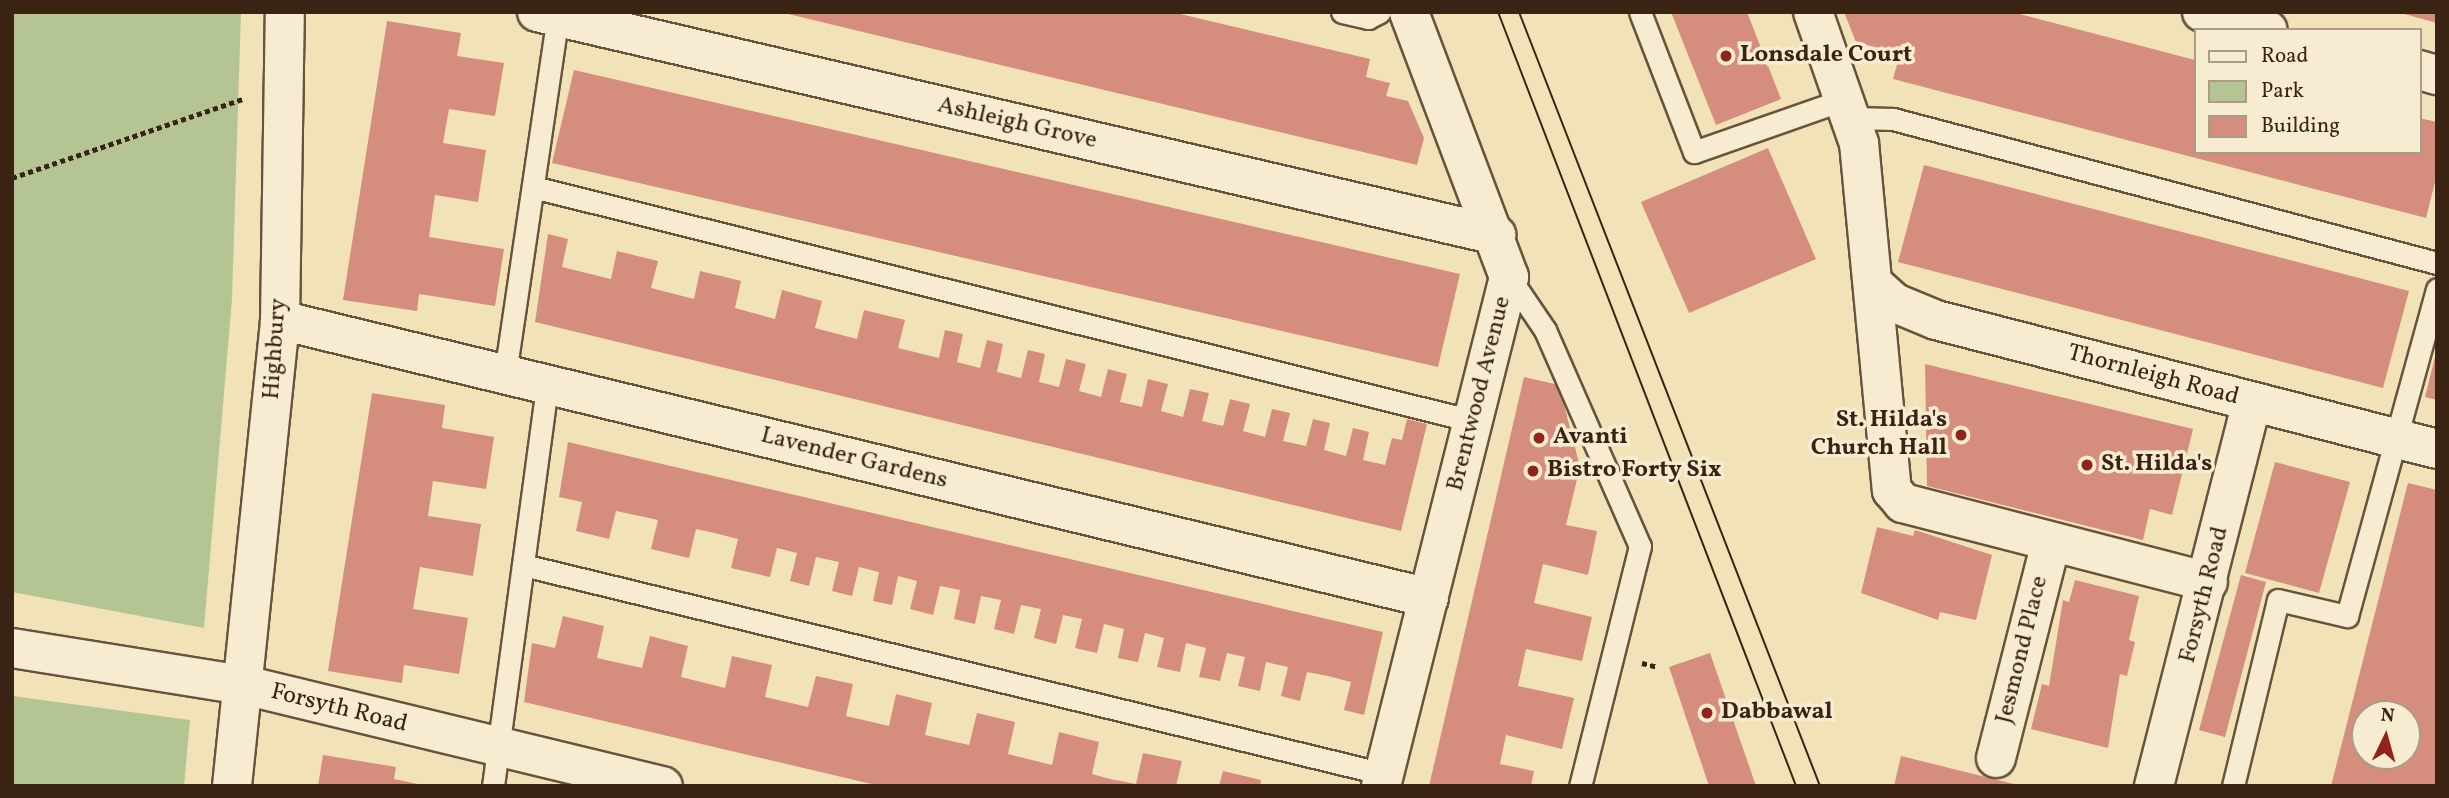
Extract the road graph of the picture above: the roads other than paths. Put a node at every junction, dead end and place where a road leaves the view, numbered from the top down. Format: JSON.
{"nodes":[{"id":1,"x":285,"y":12,"type":"edge"},
{"id":2,"x":1342,"y":12,"type":"edge"},
{"id":3,"x":1380,"y":12,"type":"edge"},
{"id":4,"x":1409,"y":12,"type":"edge"},
{"id":5,"x":1640,"y":12,"type":"edge"},
{"id":6,"x":1813,"y":12,"type":"edge"},
{"id":7,"x":2202,"y":12,"type":"edge"},
{"id":8,"x":547,"y":15,"type":"edge"},
{"id":9,"x":2261,"y":28,"type":"edge"},
{"id":10,"x":1849,"y":108,"type":"junction"},
{"id":11,"x":533,"y":187,"type":"junction"},
{"id":12,"x":1496,"y":236,"type":"junction"},
{"id":13,"x":2437,"y":263,"type":"edge"},
{"id":14,"x":1510,"y":277,"type":"junction"},
{"id":15,"x":1877,"y":287,"type":"junction"},
{"id":16,"x":2437,"y":289,"type":"edge"},
{"id":17,"x":280,"y":320,"type":"junction"},
{"id":18,"x":505,"y":374,"type":"junction"},
{"id":19,"x":547,"y":384,"type":"junction"},
{"id":20,"x":2252,"y":402,"type":"junction"},
{"id":21,"x":1473,"y":421,"type":"junction"},
{"id":22,"x":2398,"y":440,"type":"junction"},
{"id":23,"x":2437,"y":449,"type":"edge"},
{"id":24,"x":2051,"y":543,"type":"junction"},
{"id":25,"x":523,"y":565,"type":"junction"},
{"id":26,"x":2208,"y":582,"type":"junction"},
{"id":27,"x":1429,"y":598,"type":"junction"},
{"id":28,"x":12,"y":648,"type":"edge"},
{"id":29,"x":244,"y":685,"type":"junction"},
{"id":30,"x":498,"y":748,"type":"junction"},
{"id":31,"x":1996,"y":758,"type":"dead end"},
{"id":32,"x":1383,"y":780,"type":"edge"},
{"id":33,"x":232,"y":786,"type":"edge"},
{"id":34,"x":493,"y":786,"type":"edge"},
{"id":35,"x":663,"y":786,"type":"edge"},
{"id":36,"x":1580,"y":786,"type":"edge"},
{"id":37,"x":2154,"y":786,"type":"edge"},
{"id":38,"x":2233,"y":786,"type":"edge"}],
"edges":[{"from":1,"to":17,"type":"street","name":"Highbury"},
{"from":2,"to":3,"type":"lane"},
{"from":4,"to":12,"type":"street","name":"Brentwood Avenue"},
{"from":5,"to":10,"type":"lane"},
{"from":6,"to":10,"type":"street"},
{"from":7,"to":9,"type":"street"},
{"from":8,"to":11,"type":"lane"},
{"from":8,"to":12,"type":"street","name":"Ashleigh Grove"},
{"from":10,"to":13,"type":"lane"},
{"from":10,"to":15,"type":"street"},
{"from":11,"to":18,"type":"lane"},
{"from":11,"to":21,"type":"lane"},
{"from":12,"to":14,"type":"street","name":"Brentwood Avenue"},
{"from":14,"to":21,"type":"street","name":"Brentwood Avenue"},
{"from":14,"to":36,"type":"lane"},
{"from":15,"to":20,"type":"street","name":"Thornleigh Road"},
{"from":15,"to":24,"type":"street"},
{"from":16,"to":22,"type":"lane"},
{"from":17,"to":18,"type":"street","name":"Lavender Gardens"},
{"from":17,"to":29,"type":"street","name":"Highbury"},
{"from":18,"to":19,"type":"street","name":"Lavender Gardens"},
{"from":19,"to":25,"type":"lane"},
{"from":19,"to":27,"type":"street","name":"Lavender Gardens"},
{"from":20,"to":22,"type":"street","name":"Thornleigh Road"},
{"from":20,"to":26,"type":"street","name":"Forsyth Road"},
{"from":21,"to":27,"type":"street","name":"Brentwood Avenue"},
{"from":22,"to":23,"type":"street","name":"Thornleigh Road"},
{"from":22,"to":38,"type":"lane"},
{"from":24,"to":26,"type":"street"},
{"from":24,"to":31,"type":"street","name":"Jesmond Place"},
{"from":25,"to":30,"type":"lane"},
{"from":25,"to":32,"type":"lane"},
{"from":26,"to":37,"type":"street","name":"Forsyth Road"},
{"from":27,"to":32,"type":"street","name":"Brentwood Avenue"},
{"from":28,"to":29,"type":"street","name":"Forsyth Road"},
{"from":29,"to":30,"type":"street","name":"Forsyth Road"},
{"from":29,"to":33,"type":"street","name":"Highbury"},
{"from":30,"to":34,"type":"lane"},
{"from":30,"to":35,"type":"street","name":"Forsyth Road"}]}
